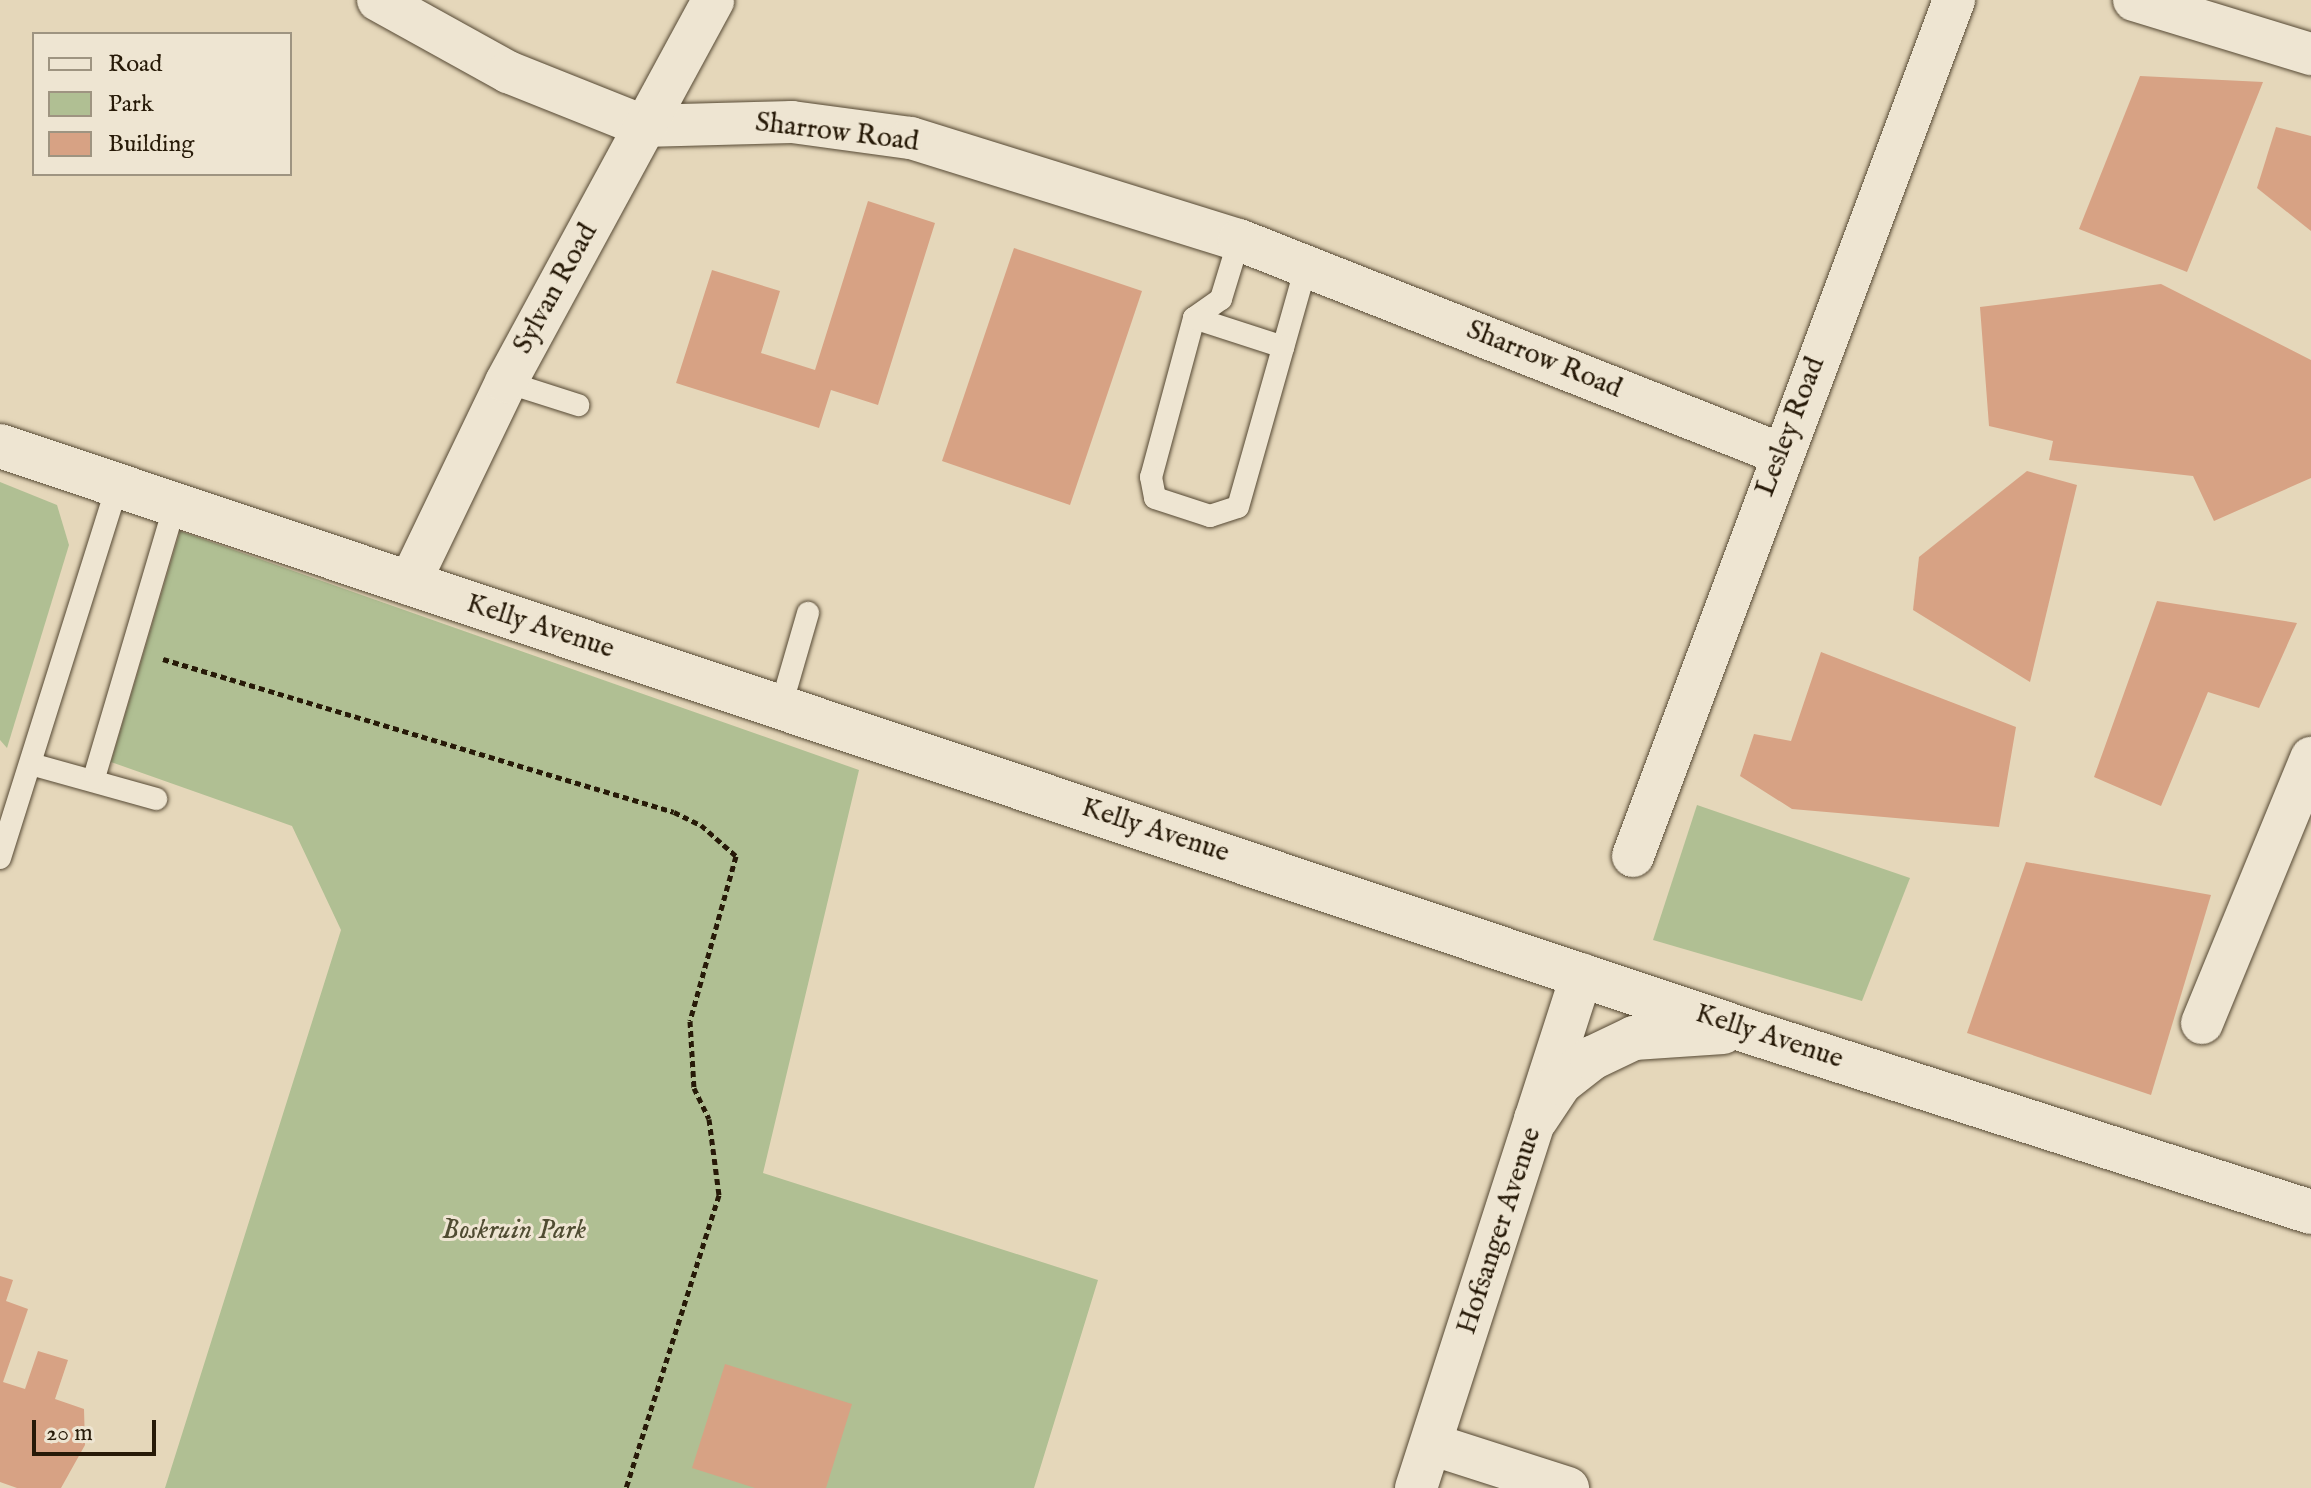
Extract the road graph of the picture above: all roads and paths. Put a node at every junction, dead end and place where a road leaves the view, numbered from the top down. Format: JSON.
{"nodes":[{"id":1,"x":378,"y":0,"type":"edge"},
{"id":2,"x":713,"y":0,"type":"edge"},
{"id":3,"x":1954,"y":0,"type":"edge"},
{"id":4,"x":2134,"y":0,"type":"edge"},
{"id":5,"x":2311,"y":54,"type":"edge"},
{"id":6,"x":643,"y":126,"type":"junction"},
{"id":7,"x":1239,"y":240,"type":"junction"},
{"id":8,"x":1306,"y":266,"type":"junction"},
{"id":9,"x":1194,"y":318,"type":"junction"},
{"id":10,"x":1283,"y":347,"type":"junction"},
{"id":11,"x":506,"y":382,"type":"junction"},
{"id":12,"x":578,"y":405,"type":"dead end"},
{"id":13,"x":0,"y":446,"type":"edge"},
{"id":14,"x":1781,"y":454,"type":"junction"},
{"id":15,"x":117,"y":487,"type":"junction"},
{"id":16,"x":175,"y":505,"type":"junction"},
{"id":17,"x":409,"y":584,"type":"junction"},
{"id":18,"x":808,"y":613,"type":"dead end"},
{"id":19,"x":132,"y":650,"type":"junction"},
{"id":20,"x":781,"y":706,"type":"junction"},
{"id":21,"x":2311,"y":758,"type":"edge"},
{"id":22,"x":31,"y":764,"type":"junction"},
{"id":23,"x":94,"y":778,"type":"junction"},
{"id":24,"x":156,"y":799,"type":"dead end"},
{"id":25,"x":1633,"y":856,"type":"dead end"},
{"id":26,"x":0,"y":858,"type":"edge"},
{"id":27,"x":1582,"y":974,"type":"junction"},
{"id":28,"x":2202,"y":1023,"type":"dead end"},
{"id":29,"x":1750,"y":1032,"type":"junction"},
{"id":30,"x":1536,"y":1119,"type":"junction"},
{"id":31,"x":2311,"y":1212,"type":"edge"},
{"id":32,"x":1431,"y":1444,"type":"junction"},
{"id":33,"x":626,"y":1488,"type":"edge"},
{"id":34,"x":1416,"y":1488,"type":"edge"},
{"id":35,"x":1568,"y":1488,"type":"edge"}],
"edges":[{"from":1,"to":6,"type":"street","name":"Sharrow Road"},
{"from":2,"to":6,"type":"street","name":"Sylvan Road"},
{"from":3,"to":14,"type":"street","name":"Lesley Road"},
{"from":4,"to":5,"type":"street"},
{"from":6,"to":7,"type":"street","name":"Sharrow Road"},
{"from":6,"to":11,"type":"street","name":"Sylvan Road"},
{"from":7,"to":8,"type":"street","name":"Sharrow Road"},
{"from":7,"to":9,"type":"lane"},
{"from":8,"to":10,"type":"lane"},
{"from":8,"to":14,"type":"street","name":"Sharrow Road"},
{"from":9,"to":10,"type":"lane"},
{"from":9,"to":10,"type":"lane"},
{"from":11,"to":12,"type":"lane"},
{"from":11,"to":17,"type":"street","name":"Sylvan Road"},
{"from":13,"to":15,"type":"street","name":"Kelly Avenue"},
{"from":14,"to":25,"type":"street","name":"Lesley Road"},
{"from":15,"to":16,"type":"street","name":"Kelly Avenue"},
{"from":15,"to":22,"type":"lane"},
{"from":16,"to":17,"type":"street","name":"Kelly Avenue"},
{"from":16,"to":19,"type":"lane"},
{"from":17,"to":20,"type":"street","name":"Kelly Avenue"},
{"from":18,"to":20,"type":"lane"},
{"from":19,"to":23,"type":"lane"},
{"from":19,"to":33,"type":"path"},
{"from":20,"to":27,"type":"street","name":"Kelly Avenue"},
{"from":21,"to":28,"type":"street"},
{"from":22,"to":23,"type":"lane"},
{"from":22,"to":26,"type":"lane"},
{"from":23,"to":24,"type":"lane"},
{"from":27,"to":29,"type":"street","name":"Kelly Avenue"},
{"from":27,"to":30,"type":"street","name":"Hofsanger Avenue"},
{"from":29,"to":30,"type":"street"},
{"from":29,"to":31,"type":"street","name":"Kelly Avenue"},
{"from":30,"to":32,"type":"street","name":"Hofsanger Avenue"},
{"from":32,"to":34,"type":"street","name":"Hofsanger Avenue"},
{"from":32,"to":35,"type":"street"}]}
